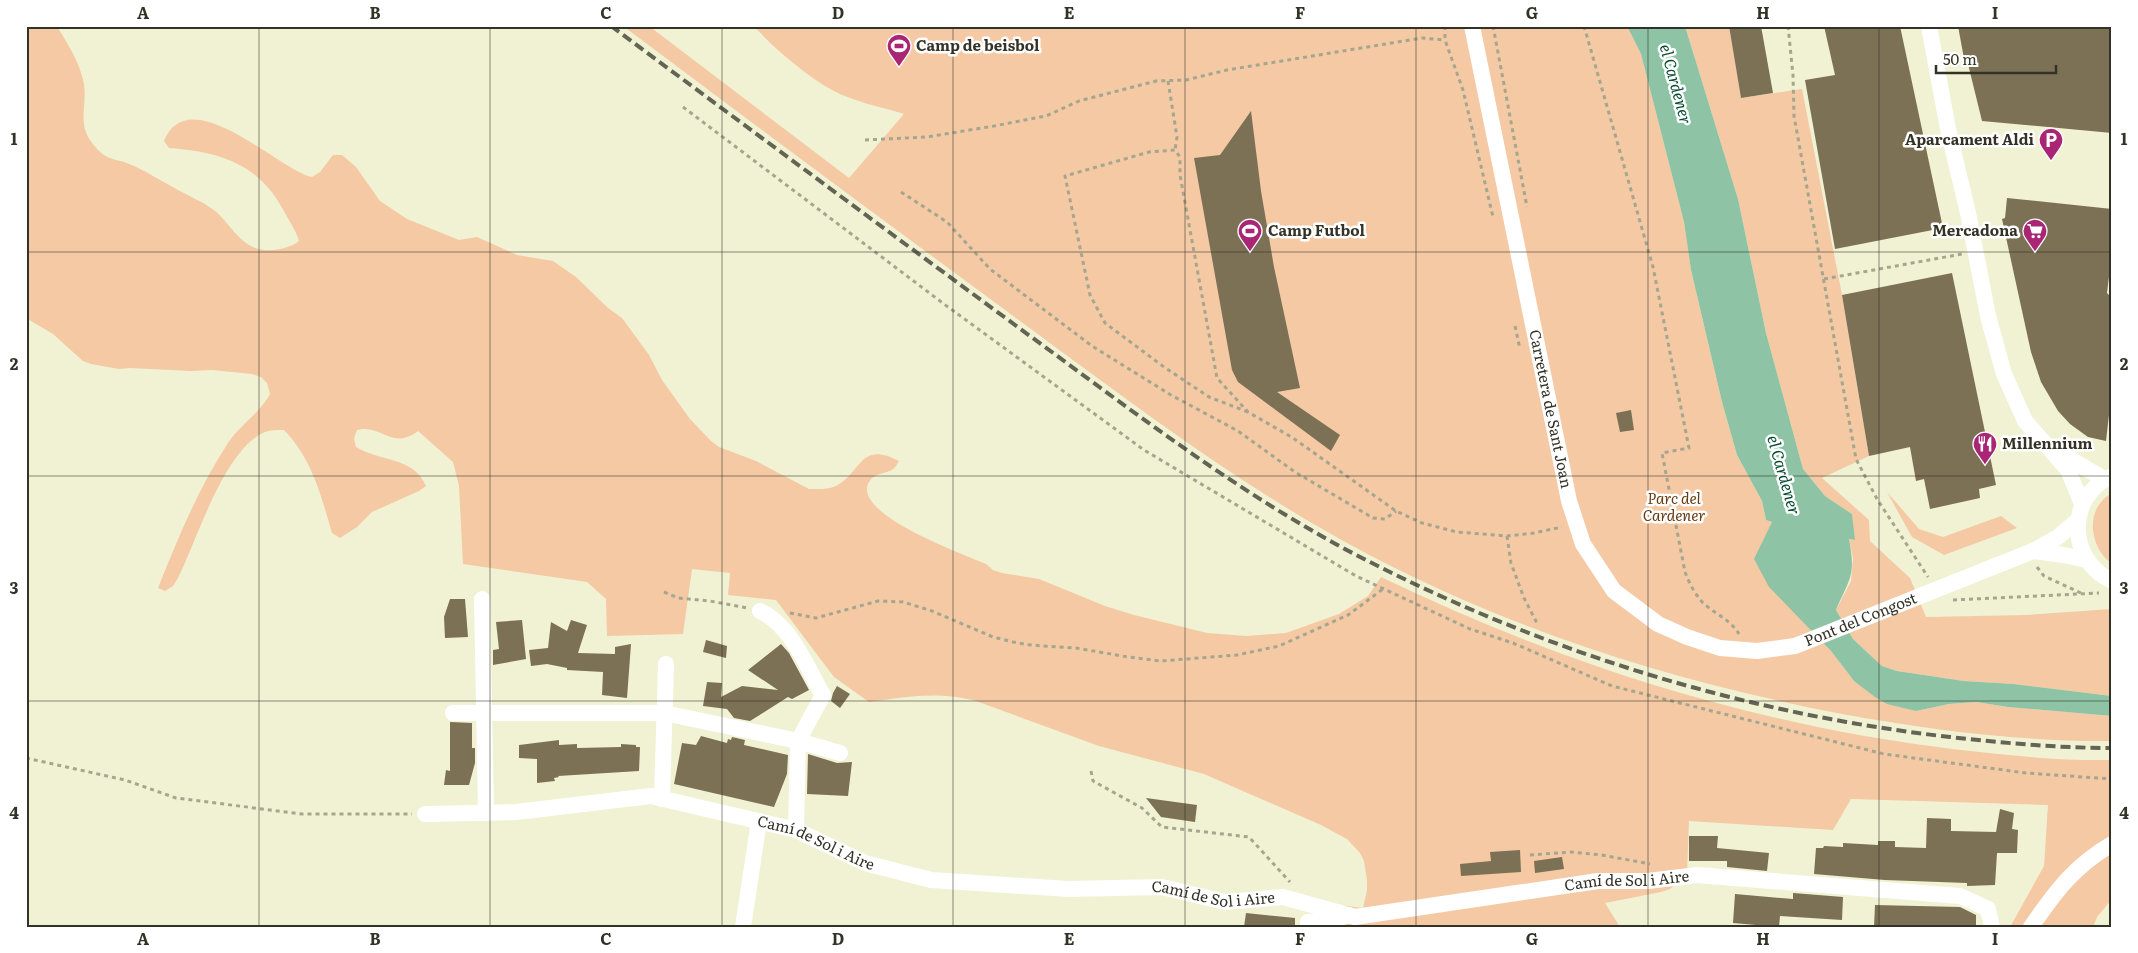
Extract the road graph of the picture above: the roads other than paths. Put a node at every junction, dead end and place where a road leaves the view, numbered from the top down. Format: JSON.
{"nodes":[{"id":1,"x":1472,"y":26,"type":"edge"},
{"id":2,"x":1930,"y":26,"type":"edge"},
{"id":3,"x":2026,"y":421,"type":"junction"},
{"id":4,"x":2108,"y":477,"type":"edge"},
{"id":5,"x":2082,"y":504,"type":"junction"},
{"id":6,"x":2078,"y":520,"type":"junction"},
{"id":7,"x":2033,"y":556,"type":"junction"},
{"id":8,"x":2086,"y":560,"type":"junction"},
{"id":9,"x":2108,"y":588,"type":"edge"},
{"id":10,"x":482,"y":599,"type":"dead end"},
{"id":11,"x":767,"y":614,"type":"road end"},
{"id":12,"x":1794,"y":646,"type":"joint"},
{"id":13,"x":666,"y":664,"type":"dead end"},
{"id":14,"x":453,"y":713,"type":"dead end"},
{"id":15,"x":485,"y":713,"type":"junction"},
{"id":16,"x":664,"y":713,"type":"junction"},
{"id":17,"x":798,"y":741,"type":"junction"},
{"id":18,"x":840,"y":753,"type":"dead end"},
{"id":19,"x":662,"y":799,"type":"junction"},
{"id":20,"x":486,"y":813,"type":"junction"},
{"id":21,"x":425,"y":814,"type":"road end"},
{"id":22,"x":759,"y":821,"type":"junction"},
{"id":23,"x":796,"y":830,"type":"junction"},
{"id":24,"x":2112,"y":844,"type":"edge"},
{"id":25,"x":1349,"y":915,"type":"junction"},
{"id":26,"x":743,"y":927,"type":"edge"},
{"id":27,"x":1308,"y":927,"type":"edge"},
{"id":28,"x":1992,"y":927,"type":"edge"},
{"id":29,"x":2031,"y":927,"type":"edge"}],
"edges":[{"from":1,"to":12,"type":"street","name":"Carretera de Sant Joan"},
{"from":2,"to":3,"type":"street"},
{"from":3,"to":4,"type":"street"},
{"from":3,"to":5,"type":"street"},
{"from":4,"to":5,"type":"street"},
{"from":5,"to":6,"type":"street"},
{"from":6,"to":7,"type":"street"},
{"from":6,"to":8,"type":"street"},
{"from":7,"to":8,"type":"street"},
{"from":7,"to":12,"type":"street","name":"Pont del Congost"},
{"from":8,"to":9,"type":"street"},
{"from":10,"to":15,"type":"street"},
{"from":11,"to":17,"type":"street"},
{"from":13,"to":16,"type":"street"},
{"from":14,"to":15,"type":"street"},
{"from":15,"to":16,"type":"street"},
{"from":15,"to":20,"type":"street"},
{"from":16,"to":17,"type":"street"},
{"from":16,"to":19,"type":"street"},
{"from":17,"to":18,"type":"street"},
{"from":17,"to":23,"type":"street"},
{"from":19,"to":20,"type":"street","name":"Camí de Sol i Aire"},
{"from":19,"to":22,"type":"street","name":"Camí de Sol i Aire"},
{"from":20,"to":21,"type":"street","name":"Camí de Sol i Aire"},
{"from":22,"to":23,"type":"street","name":"Camí de Sol i Aire"},
{"from":22,"to":26,"type":"street"},
{"from":23,"to":25,"type":"street","name":"Camí de Sol i Aire"},
{"from":24,"to":29,"type":"street"},
{"from":25,"to":27,"type":"street"},
{"from":25,"to":28,"type":"street","name":"Camí de Sol i Aire"}]}
